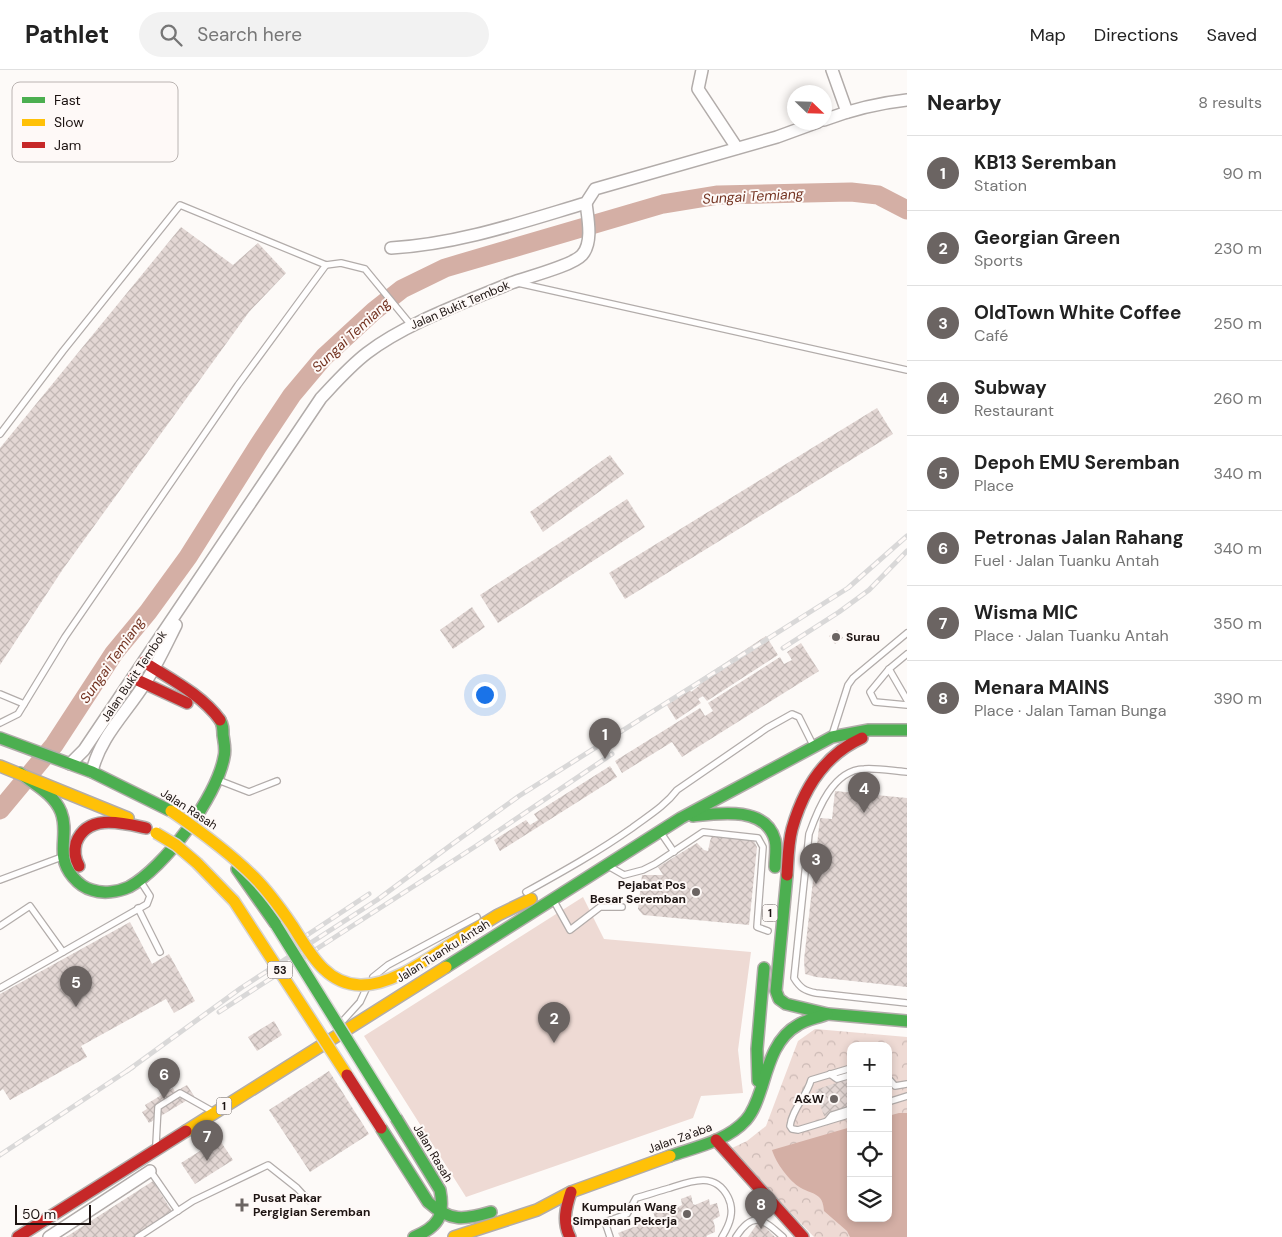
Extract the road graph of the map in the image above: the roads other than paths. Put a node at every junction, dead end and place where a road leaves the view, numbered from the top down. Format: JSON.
{"nodes":[{"id":1,"x":702,"y":70,"type":"edge"},
{"id":2,"x":832,"y":70,"type":"edge"},
{"id":3,"x":907,"y":100,"type":"edge"},
{"id":4,"x":847,"y":112,"type":"junction"},
{"id":5,"x":832,"y":117,"type":"edge"},
{"id":6,"x":798,"y":130,"type":"edge"},
{"id":7,"x":737,"y":148,"type":"junction"},
{"id":8,"x":586,"y":204,"type":"junction"},
{"id":9,"x":391,"y":248,"type":"dead end"},
{"id":10,"x":326,"y":266,"type":"junction"},
{"id":11,"x":514,"y":282,"type":"junction"},
{"id":12,"x":411,"y":325,"type":"junction"},
{"id":13,"x":907,"y":370,"type":"edge"},
{"id":14,"x":0,"y":434,"type":"edge"},
{"id":15,"x":196,"y":586,"type":"junction"},
{"id":16,"x":907,"y":633,"type":"edge"},
{"id":17,"x":907,"y":654,"type":"edge"},
{"id":18,"x":144,"y":662,"type":"junction"},
{"id":19,"x":154,"y":669,"type":"junction"},
{"id":20,"x":889,"y":669,"type":"junction"},
{"id":21,"x":133,"y":678,"type":"junction"},
{"id":22,"x":145,"y":684,"type":"junction"},
{"id":23,"x":0,"y":694,"type":"edge"},
{"id":24,"x":907,"y":700,"type":"edge"},
{"id":25,"x":24,"y":704,"type":"junction"},
{"id":26,"x":907,"y":705,"type":"edge"},
{"id":27,"x":0,"y":724,"type":"edge"},
{"id":28,"x":903,"y":730,"type":"edge"},
{"id":29,"x":832,"y":737,"type":"junction"},
{"id":30,"x":0,"y":738,"type":"edge"},
{"id":31,"x":225,"y":745,"type":"junction"},
{"id":32,"x":814,"y":746,"type":"junction"},
{"id":33,"x":70,"y":764,"type":"junction"},
{"id":34,"x":3,"y":767,"type":"edge"},
{"id":35,"x":92,"y":772,"type":"junction"},
{"id":36,"x":907,"y":772,"type":"edge"},
{"id":37,"x":216,"y":780,"type":"junction"},
{"id":38,"x":277,"y":781,"type":"dead end"},
{"id":39,"x":41,"y":786,"type":"junction"},
{"id":40,"x":681,"y":818,"type":"junction"},
{"id":41,"x":151,"y":830,"type":"junction"},
{"id":42,"x":660,"y":832,"type":"junction"},
{"id":43,"x":224,"y":851,"type":"junction"},
{"id":44,"x":674,"y":852,"type":"junction"},
{"id":45,"x":62,"y":857,"type":"junction"},
{"id":46,"x":602,"y":868,"type":"junction"},
{"id":47,"x":89,"y":875,"type":"dead end"},
{"id":48,"x":774,"y":876,"type":"dead end"},
{"id":49,"x":0,"y":880,"type":"edge"},
{"id":50,"x":140,"y":880,"type":"junction"},
{"id":51,"x":104,"y":881,"type":"dead end"},
{"id":52,"x":523,"y":894,"type":"dead end"},
{"id":53,"x":552,"y":899,"type":"junction"},
{"id":54,"x":138,"y":908,"type":"junction"},
{"id":55,"x":622,"y":908,"type":"dead end"},
{"id":56,"x":770,"y":913,"type":"dead end"},
{"id":57,"x":482,"y":914,"type":"dead end"},
{"id":58,"x":0,"y":926,"type":"edge"},
{"id":59,"x":767,"y":936,"type":"joint"},
{"id":60,"x":63,"y":952,"type":"junction"},
{"id":61,"x":160,"y":952,"type":"dead end"},
{"id":62,"x":765,"y":958,"type":"dead end"},
{"id":63,"x":0,"y":988,"type":"edge"},
{"id":64,"x":854,"y":997,"type":"junction"},
{"id":65,"x":907,"y":1003,"type":"edge"},
{"id":66,"x":847,"y":1009,"type":"junction"},
{"id":67,"x":828,"y":1014,"type":"junction"},
{"id":68,"x":907,"y":1020,"type":"edge"},
{"id":69,"x":316,"y":1047,"type":"junction"},
{"id":70,"x":847,"y":1069,"type":"edge"},
{"id":71,"x":830,"y":1074,"type":"junction"},
{"id":72,"x":847,"y":1076,"type":"edge"},
{"id":73,"x":892,"y":1083,"type":"edge"},
{"id":74,"x":907,"y":1084,"type":"edge"},
{"id":75,"x":895,"y":1086,"type":"junction"},
{"id":76,"x":759,"y":1092,"type":"junction"},
{"id":77,"x":907,"y":1096,"type":"edge"},
{"id":78,"x":898,"y":1098,"type":"junction"},
{"id":79,"x":892,"y":1100,"type":"edge"},
{"id":80,"x":847,"y":1110,"type":"edge"},
{"id":81,"x":214,"y":1112,"type":"junction"},
{"id":82,"x":847,"y":1115,"type":"edge"},
{"id":83,"x":826,"y":1122,"type":"junction"},
{"id":84,"x":716,"y":1140,"type":"junction"},
{"id":85,"x":156,"y":1149,"type":"junction"},
{"id":86,"x":142,"y":1158,"type":"junction"},
{"id":87,"x":150,"y":1171,"type":"junction"},
{"id":88,"x":571,"y":1192,"type":"junction"},
{"id":89,"x":536,"y":1198,"type":"dead end"},
{"id":90,"x":308,"y":1200,"type":"dead end"},
{"id":91,"x":64,"y":1207,"type":"junction"},
{"id":92,"x":502,"y":1208,"type":"dead end"},
{"id":93,"x":178,"y":1211,"type":"junction"},
{"id":94,"x":442,"y":1214,"type":"junction"},
{"id":95,"x":73,"y":1221,"type":"junction"},
{"id":96,"x":18,"y":1237,"type":"edge"},
{"id":97,"x":49,"y":1237,"type":"edge"},
{"id":98,"x":138,"y":1237,"type":"edge"},
{"id":99,"x":414,"y":1237,"type":"edge"},
{"id":100,"x":454,"y":1237,"type":"edge"},
{"id":101,"x":570,"y":1237,"type":"edge"},
{"id":102,"x":610,"y":1237,"type":"edge"},
{"id":103,"x":722,"y":1237,"type":"edge"},
{"id":104,"x":736,"y":1237,"type":"edge"},
{"id":105,"x":782,"y":1237,"type":"edge"},
{"id":106,"x":803,"y":1237,"type":"edge"}],
"edges":[{"from":1,"to":7,"type":"street"},
{"from":2,"to":4,"type":"street"},
{"from":3,"to":4,"type":"street"},
{"from":4,"to":5,"type":"street"},
{"from":6,"to":7,"type":"street"},
{"from":7,"to":8,"type":"street"},
{"from":8,"to":9,"type":"street"},
{"from":8,"to":11,"type":"street","name":"Jalan Bukit Tembok"},
{"from":10,"to":12,"type":"lane"},
{"from":10,"to":14,"type":"lane"},
{"from":10,"to":25,"type":"lane"},
{"from":11,"to":12,"type":"street","name":"Jalan Bukit Tembok"},
{"from":11,"to":13,"type":"lane"},
{"from":12,"to":15,"type":"street","name":"Jalan Bukit Tembok"},
{"from":15,"to":18,"type":"street","name":"Jalan Bukit Tembok"},
{"from":15,"to":19,"type":"street","name":"Jalan Bukit Tembok"},
{"from":16,"to":29,"type":"lane"},
{"from":17,"to":20,"type":"lane"},
{"from":18,"to":19,"type":"main road"},
{"from":18,"to":21,"type":"street","name":"Jalan Bukit Tembok"},
{"from":19,"to":22,"type":"street","name":"Jalan Bukit Tembok"},
{"from":19,"to":31,"type":"main road"},
{"from":20,"to":24,"type":"lane"},
{"from":20,"to":26,"type":"lane"},
{"from":21,"to":22,"type":"main road"},
{"from":21,"to":33,"type":"street","name":"Jalan Bukit Tembok"},
{"from":22,"to":31,"type":"main road"},
{"from":22,"to":35,"type":"street","name":"Jalan Bukit Tembok"},
{"from":23,"to":25,"type":"lane"},
{"from":25,"to":27,"type":"lane"},
{"from":28,"to":29,"type":"main road","name":"Jalan Tuanku Antah","number":"1"},
{"from":28,"to":67,"type":"main road","number":"1"},
{"from":29,"to":32,"type":"main road","name":"Jalan Tuanku Antah","number":"1"},
{"from":30,"to":33,"type":"main road","name":"Jalan Rasah","number":"53"},
{"from":31,"to":37,"type":"main road"},
{"from":32,"to":40,"type":"main road","name":"Jalan Tuanku Antah","number":"1"},
{"from":32,"to":52,"type":"lane"},
{"from":33,"to":35,"type":"main road","name":"Jalan Rasah","number":"53"},
{"from":34,"to":39,"type":"main road","number":"53"},
{"from":35,"to":43,"type":"main road","name":"Jalan Rasah","number":"53","bridge":true},
{"from":36,"to":64,"type":"lane"},
{"from":37,"to":38,"type":"lane"},
{"from":37,"to":50,"type":"main road"},
{"from":39,"to":41,"type":"main road","number":"53"},
{"from":39,"to":45,"type":"main road"},
{"from":40,"to":42,"type":"main road","name":"Jalan Tuanku Antah","number":"1"},
{"from":40,"to":48,"type":"main road","number":"1"},
{"from":41,"to":47,"type":"main road"},
{"from":41,"to":94,"type":"main road","number":"53","bridge":true},
{"from":42,"to":44,"type":"lane"},
{"from":42,"to":46,"type":"main road","name":"Jalan Tuanku Antah","number":"1"},
{"from":43,"to":46,"type":"main road","bridge":true},
{"from":43,"to":94,"type":"main road","name":"Jalan Rasah","number":"53","bridge":true},
{"from":44,"to":46,"type":"lane"},
{"from":44,"to":59,"type":"lane"},
{"from":45,"to":49,"type":"lane"},
{"from":45,"to":50,"type":"main road"},
{"from":46,"to":53,"type":"main road","name":"Jalan Tuanku Antah","number":"1"},
{"from":50,"to":51,"type":"main road"},
{"from":50,"to":54,"type":"lane"},
{"from":53,"to":55,"type":"lane"},
{"from":53,"to":69,"type":"main road","name":"Jalan Tuanku Antah","number":"1"},
{"from":54,"to":60,"type":"lane"},
{"from":54,"to":61,"type":"lane"},
{"from":56,"to":59,"type":"main road","number":"1"},
{"from":57,"to":69,"type":"lane"},
{"from":58,"to":60,"type":"lane"},
{"from":60,"to":63,"type":"lane"},
{"from":62,"to":76,"type":"main road","number":"1"},
{"from":64,"to":65,"type":"lane"},
{"from":64,"to":66,"type":"lane"},
{"from":66,"to":67,"type":"main road","number":"1"},
{"from":66,"to":68,"type":"main road","number":"1"},
{"from":67,"to":76,"type":"main road","name":"Jalan Za'aba","number":"1"},
{"from":69,"to":81,"type":"main road","name":"Jalan Tuanku Antah","number":"1"},
{"from":70,"to":71,"type":"lane"},
{"from":71,"to":72,"type":"lane"},
{"from":71,"to":83,"type":"lane"},
{"from":73,"to":75,"type":"lane"},
{"from":74,"to":75,"type":"lane"},
{"from":75,"to":78,"type":"lane"},
{"from":76,"to":84,"type":"main road","name":"Jalan Za'aba","number":"1"},
{"from":77,"to":78,"type":"lane"},
{"from":78,"to":79,"type":"lane"},
{"from":80,"to":83,"type":"lane"},
{"from":81,"to":85,"type":"main road","name":"Jalan Tuanku Antah","number":"1"},
{"from":81,"to":85,"type":"lane"},
{"from":82,"to":83,"type":"lane"},
{"from":84,"to":88,"type":"main road","name":"Jalan Za'aba","number":"1"},
{"from":84,"to":106,"type":"main road"},
{"from":85,"to":86,"type":"main road","name":"Jalan Tuanku Antah","number":"1"},
{"from":86,"to":87,"type":"lane"},
{"from":86,"to":91,"type":"main road","name":"Jalan Tuanku Antah","number":"1"},
{"from":87,"to":93,"type":"lane"},
{"from":87,"to":95,"type":"street"},
{"from":88,"to":89,"type":"main road","name":"Jalan Za'aba"},
{"from":88,"to":100,"type":"main road","name":"Jalan Za'aba","number":"1"},
{"from":88,"to":101,"type":"main road"},
{"from":90,"to":93,"type":"lane"},
{"from":91,"to":95,"type":"lane"},
{"from":91,"to":96,"type":"main road","name":"Jalan Tuanku Antah","number":"1"},
{"from":92,"to":94,"type":"main road"},
{"from":93,"to":98,"type":"lane"},
{"from":94,"to":99,"type":"main road"},
{"from":95,"to":97,"type":"street"},
{"from":102,"to":103,"type":"lane"},
{"from":104,"to":105,"type":"lane"}]}
